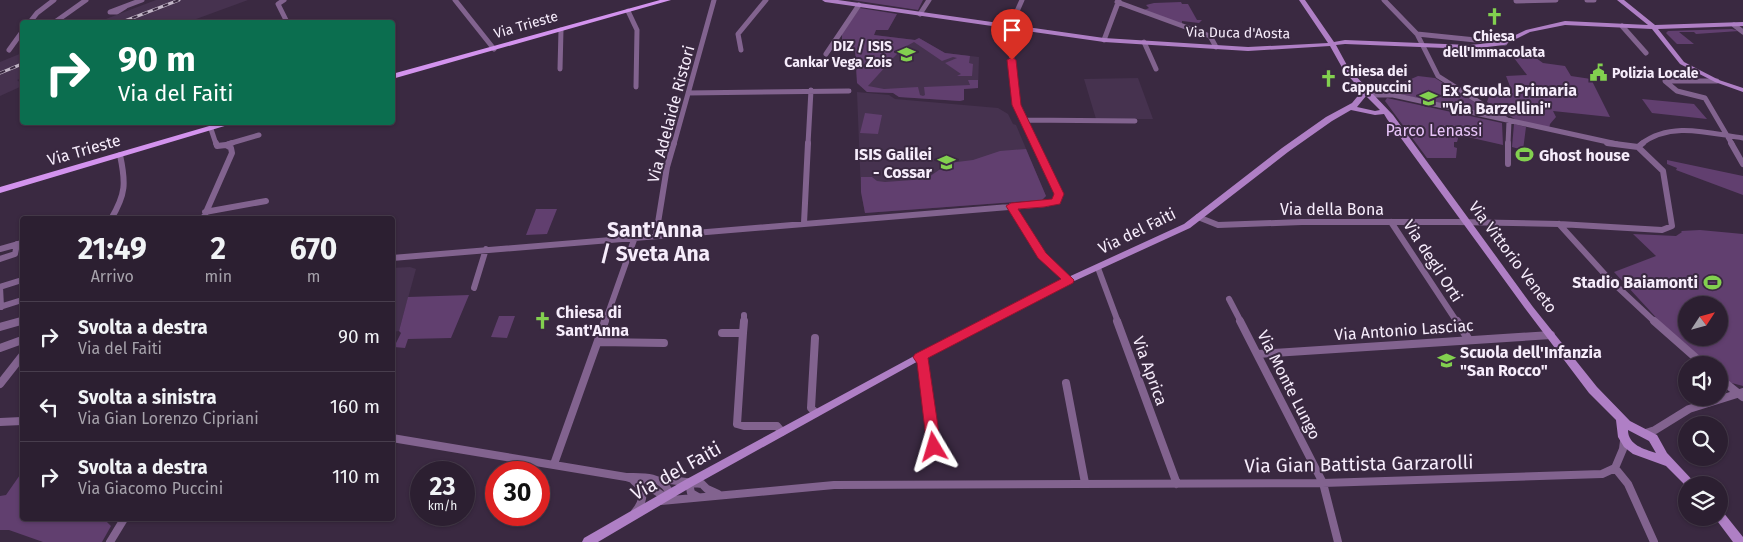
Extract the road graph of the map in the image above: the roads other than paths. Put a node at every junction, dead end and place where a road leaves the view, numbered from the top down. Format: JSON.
{"nodes":[{"id":1,"x":54,"y":0,"type":"edge"},
{"id":2,"x":86,"y":0,"type":"edge"},
{"id":3,"x":142,"y":0,"type":"edge"},
{"id":4,"x":284,"y":0,"type":"edge"},
{"id":5,"x":455,"y":0,"type":"edge"},
{"id":6,"x":668,"y":0,"type":"edge"},
{"id":7,"x":714,"y":0,"type":"edge"},
{"id":8,"x":766,"y":0,"type":"edge"},
{"id":9,"x":825,"y":0,"type":"edge"},
{"id":10,"x":929,"y":0,"type":"edge"},
{"id":11,"x":1022,"y":0,"type":"edge"},
{"id":12,"x":1302,"y":0,"type":"edge"},
{"id":13,"x":1384,"y":0,"type":"edge"},
{"id":14,"x":1516,"y":0,"type":"edge"},
{"id":15,"x":1556,"y":0,"type":"edge"},
{"id":16,"x":1587,"y":0,"type":"edge"},
{"id":17,"x":1594,"y":0,"type":"edge"},
{"id":18,"x":1620,"y":0,"type":"edge"},
{"id":19,"x":840,"y":1,"type":"edge"},
{"id":20,"x":1118,"y":1,"type":"edge"},
{"id":21,"x":859,"y":5,"type":"junction"},
{"id":22,"x":125,"y":7,"type":"dead end"},
{"id":23,"x":628,"y":11,"type":"junction"},
{"id":24,"x":920,"y":14,"type":"junction"},
{"id":25,"x":32,"y":20,"type":"edge"},
{"id":26,"x":58,"y":20,"type":"edge"},
{"id":27,"x":286,"y":20,"type":"edge"},
{"id":28,"x":1743,"y":24,"type":"edge"},
{"id":29,"x":1734,"y":25,"type":"junction"},
{"id":30,"x":1622,"y":26,"type":"junction"},
{"id":31,"x":1010,"y":27,"type":"junction"},
{"id":32,"x":1654,"y":28,"type":"junction"},
{"id":33,"x":561,"y":30,"type":"junction"},
{"id":34,"x":1743,"y":32,"type":"edge"},
{"id":35,"x":1417,"y":34,"type":"junction"},
{"id":36,"x":20,"y":35,"type":"edge"},
{"id":37,"x":1104,"y":40,"type":"junction"},
{"id":38,"x":1144,"y":42,"type":"junction"},
{"id":39,"x":1505,"y":43,"type":"junction"},
{"id":40,"x":1332,"y":44,"type":"junction"},
{"id":41,"x":1423,"y":46,"type":"junction"},
{"id":42,"x":1216,"y":47,"type":"junction"},
{"id":43,"x":494,"y":49,"type":"junction"},
{"id":44,"x":9,"y":50,"type":"dead end"},
{"id":45,"x":741,"y":50,"type":"dead end"},
{"id":46,"x":1646,"y":53,"type":"dead end"},
{"id":47,"x":826,"y":54,"type":"dead end"},
{"id":48,"x":1682,"y":63,"type":"joint"},
{"id":49,"x":560,"y":69,"type":"dead end"},
{"id":50,"x":1156,"y":69,"type":"dead end"},
{"id":51,"x":395,"y":76,"type":"edge"},
{"id":52,"x":1717,"y":81,"type":"junction"},
{"id":53,"x":636,"y":86,"type":"dead end"},
{"id":54,"x":811,"y":90,"type":"junction"},
{"id":55,"x":1743,"y":90,"type":"edge"},
{"id":56,"x":850,"y":91,"type":"dead end"},
{"id":57,"x":688,"y":93,"type":"junction"},
{"id":58,"x":1368,"y":93,"type":"junction"},
{"id":59,"x":1393,"y":96,"type":"junction"},
{"id":60,"x":1354,"y":106,"type":"junction"},
{"id":61,"x":1386,"y":112,"type":"junction"},
{"id":62,"x":1023,"y":120,"type":"junction"},
{"id":63,"x":1135,"y":121,"type":"dead end"},
{"id":64,"x":1509,"y":121,"type":"junction"},
{"id":65,"x":224,"y":125,"type":"edge"},
{"id":66,"x":211,"y":129,"type":"junction"},
{"id":67,"x":259,"y":135,"type":"dead end"},
{"id":68,"x":1729,"y":137,"type":"junction"},
{"id":69,"x":1743,"y":138,"type":"edge"},
{"id":70,"x":226,"y":145,"type":"junction"},
{"id":71,"x":1638,"y":148,"type":"junction"},
{"id":72,"x":120,"y":155,"type":"junction"},
{"id":73,"x":1508,"y":164,"type":"dead end"},
{"id":74,"x":1743,"y":164,"type":"edge"},
{"id":75,"x":0,"y":190,"type":"edge"},
{"id":76,"x":266,"y":200,"type":"dead end"},
{"id":77,"x":1011,"y":206,"type":"junction"},
{"id":78,"x":205,"y":212,"type":"junction"},
{"id":79,"x":113,"y":216,"type":"edge"},
{"id":80,"x":204,"y":216,"type":"edge"},
{"id":81,"x":1198,"y":218,"type":"junction"},
{"id":82,"x":1391,"y":222,"type":"junction"},
{"id":83,"x":804,"y":223,"type":"junction"},
{"id":84,"x":1467,"y":223,"type":"junction"},
{"id":85,"x":1559,"y":224,"type":"junction"},
{"id":86,"x":656,"y":235,"type":"junction"},
{"id":87,"x":635,"y":237,"type":"junction"},
{"id":88,"x":20,"y":244,"type":"edge"},
{"id":89,"x":0,"y":249,"type":"edge"},
{"id":90,"x":486,"y":249,"type":"junction"},
{"id":91,"x":395,"y":258,"type":"edge"},
{"id":92,"x":0,"y":259,"type":"edge"},
{"id":93,"x":1098,"y":268,"type":"junction"},
{"id":94,"x":1069,"y":280,"type":"junction"},
{"id":95,"x":20,"y":281,"type":"edge"},
{"id":96,"x":0,"y":287,"type":"edge"},
{"id":97,"x":474,"y":288,"type":"dead end"},
{"id":98,"x":1229,"y":299,"type":"dead end"},
{"id":99,"x":20,"y":301,"type":"edge"},
{"id":100,"x":1,"y":307,"type":"edge"},
{"id":101,"x":744,"y":315,"type":"dead end"},
{"id":102,"x":20,"y":322,"type":"edge"},
{"id":103,"x":0,"y":327,"type":"edge"},
{"id":104,"x":722,"y":333,"type":"dead end"},
{"id":105,"x":743,"y":333,"type":"junction"},
{"id":106,"x":1551,"y":334,"type":"junction"},
{"id":107,"x":815,"y":338,"type":"dead end"},
{"id":108,"x":1469,"y":340,"type":"junction"},
{"id":109,"x":20,"y":341,"type":"edge"},
{"id":110,"x":599,"y":342,"type":"junction"},
{"id":111,"x":664,"y":343,"type":"dead end"},
{"id":112,"x":0,"y":348,"type":"edge"},
{"id":113,"x":1258,"y":354,"type":"junction"},
{"id":114,"x":1693,"y":356,"type":"edge"},
{"id":115,"x":919,"y":357,"type":"junction"},
{"id":116,"x":20,"y":359,"type":"edge"},
{"id":117,"x":1066,"y":383,"type":"dead end"},
{"id":118,"x":0,"y":384,"type":"edge"},
{"id":119,"x":1728,"y":385,"type":"edge"},
{"id":120,"x":1741,"y":394,"type":"edge"},
{"id":121,"x":816,"y":413,"type":"junction"},
{"id":122,"x":1620,"y":418,"type":"joint"},
{"id":123,"x":20,"y":421,"type":"edge"},
{"id":124,"x":0,"y":422,"type":"edge"},
{"id":125,"x":782,"y":432,"type":"junction"},
{"id":126,"x":1627,"y":433,"type":"junction"},
{"id":127,"x":1651,"y":434,"type":"junction"},
{"id":128,"x":395,"y":438,"type":"edge"},
{"id":129,"x":934,"y":447,"type":"dead end"},
{"id":130,"x":1659,"y":447,"type":"junction"},
{"id":131,"x":1644,"y":452,"type":"junction"},
{"id":132,"x":1622,"y":454,"type":"junction"},
{"id":133,"x":554,"y":464,"type":"junction"},
{"id":134,"x":1673,"y":466,"type":"junction"},
{"id":135,"x":1615,"y":468,"type":"junction"},
{"id":136,"x":1683,"y":476,"type":"edge"},
{"id":137,"x":626,"y":477,"type":"junction"},
{"id":138,"x":658,"y":479,"type":"junction"},
{"id":139,"x":702,"y":480,"type":"junction"},
{"id":140,"x":684,"y":482,"type":"junction"},
{"id":141,"x":1085,"y":483,"type":"junction"},
{"id":142,"x":1323,"y":483,"type":"junction"},
{"id":143,"x":1176,"y":484,"type":"junction"},
{"id":144,"x":720,"y":495,"type":"junction"},
{"id":145,"x":699,"y":498,"type":"junction"},
{"id":146,"x":662,"y":499,"type":"junction"},
{"id":147,"x":627,"y":519,"type":"junction"},
{"id":148,"x":123,"y":521,"type":"edge"},
{"id":149,"x":1728,"y":526,"type":"edge"},
{"id":150,"x":110,"y":542,"type":"edge"},
{"id":151,"x":588,"y":542,"type":"edge"},
{"id":152,"x":1338,"y":542,"type":"edge"},
{"id":153,"x":1654,"y":542,"type":"edge"},
{"id":154,"x":1740,"y":542,"type":"edge"}],
"edges":[{"from":1,"to":25,"type":"street"},
{"from":2,"to":26,"type":"street"},
{"from":3,"to":22,"type":"street"},
{"from":4,"to":27,"type":"street"},
{"from":5,"to":43,"type":"street"},
{"from":6,"to":23,"type":"main road","name":"Via Trieste"},
{"from":7,"to":57,"type":"street","name":"Via Adelaide Ristori"},
{"from":8,"to":45,"type":"street"},
{"from":9,"to":19,"type":"main road","name":"Via Duca d'Aosta"},
{"from":10,"to":24,"type":"street"},
{"from":11,"to":31,"type":"street"},
{"from":12,"to":40,"type":"main road","name":"Via Vittorio Veneto"},
{"from":13,"to":35,"type":"street"},
{"from":14,"to":15,"type":"street"},
{"from":16,"to":17,"type":"street"},
{"from":18,"to":32,"type":"main road"},
{"from":19,"to":21,"type":"main road","name":"Via Duca d'Aosta"},
{"from":20,"to":37,"type":"street"},
{"from":20,"to":42,"type":"street"},
{"from":21,"to":24,"type":"main road","name":"Via Duca d'Aosta"},
{"from":21,"to":47,"type":"street"},
{"from":23,"to":33,"type":"main road","name":"Via Trieste"},
{"from":23,"to":53,"type":"street"},
{"from":24,"to":31,"type":"main road","name":"Via Duca d'Aosta"},
{"from":28,"to":29,"type":"main road"},
{"from":29,"to":32,"type":"main road"},
{"from":29,"to":34,"type":"street"},
{"from":30,"to":32,"type":"main road"},
{"from":30,"to":39,"type":"main road"},
{"from":30,"to":46,"type":"street"},
{"from":31,"to":37,"type":"main road","name":"Via Duca d'Aosta"},
{"from":31,"to":62,"type":"street"},
{"from":32,"to":48,"type":"street"},
{"from":33,"to":43,"type":"main road","name":"Via Trieste"},
{"from":33,"to":49,"type":"street"},
{"from":35,"to":39,"type":"street"},
{"from":35,"to":41,"type":"street"},
{"from":36,"to":44,"type":"street"},
{"from":37,"to":38,"type":"main road","name":"Via Duca d'Aosta"},
{"from":38,"to":42,"type":"main road","name":"Via Duca d'Aosta"},
{"from":38,"to":50,"type":"street"},
{"from":39,"to":41,"type":"main road","name":"Via Duca d'Aosta"},
{"from":40,"to":41,"type":"main road","name":"Via Duca d'Aosta"},
{"from":40,"to":42,"type":"main road","name":"Via Duca d'Aosta"},
{"from":40,"to":58,"type":"main road","name":"Via Vittorio Veneto"},
{"from":41,"to":64,"type":"street"},
{"from":43,"to":51,"type":"main road","name":"Via Trieste"},
{"from":48,"to":52,"type":"main road"},
{"from":52,"to":55,"type":"main road"},
{"from":52,"to":68,"type":"street"},
{"from":54,"to":56,"type":"street"},
{"from":54,"to":57,"type":"street"},
{"from":54,"to":83,"type":"street"},
{"from":57,"to":86,"type":"street","name":"Via Adelaide Ristori"},
{"from":58,"to":59,"type":"street"},
{"from":58,"to":59,"type":"street"},
{"from":58,"to":60,"type":"street"},
{"from":58,"to":60,"type":"main road"},
{"from":58,"to":61,"type":"main road","name":"Via Vittorio Veneto"},
{"from":59,"to":64,"type":"street"},
{"from":60,"to":61,"type":"main road"},
{"from":60,"to":81,"type":"main road","name":"Via del Faiti"},
{"from":61,"to":84,"type":"main road","name":"Via Vittorio Veneto"},
{"from":62,"to":63,"type":"street"},
{"from":62,"to":77,"type":"street"},
{"from":64,"to":71,"type":"street"},
{"from":64,"to":73,"type":"street"},
{"from":65,"to":66,"type":"main road","name":"Via Trieste"},
{"from":66,"to":70,"type":"street"},
{"from":66,"to":72,"type":"main road","name":"Via Trieste"},
{"from":67,"to":70,"type":"street"},
{"from":68,"to":69,"type":"street"},
{"from":68,"to":71,"type":"street"},
{"from":68,"to":74,"type":"street"},
{"from":70,"to":78,"type":"street"},
{"from":71,"to":85,"type":"street","name":"Via della Bona"},
{"from":72,"to":75,"type":"main road","name":"Via Trieste"},
{"from":72,"to":79,"type":"street"},
{"from":76,"to":78,"type":"street"},
{"from":77,"to":83,"type":"street"},
{"from":77,"to":94,"type":"street"},
{"from":78,"to":80,"type":"street"},
{"from":81,"to":82,"type":"street","name":"Via della Bona"},
{"from":81,"to":93,"type":"main road","name":"Via del Faiti"},
{"from":82,"to":84,"type":"street","name":"Via della Bona"},
{"from":82,"to":108,"type":"street","name":"Via degli Orti"},
{"from":83,"to":86,"type":"street"},
{"from":84,"to":85,"type":"street","name":"Via della Bona"},
{"from":84,"to":106,"type":"main road","name":"Via Vittorio Veneto"},
{"from":85,"to":114,"type":"street"},
{"from":86,"to":87,"type":"street"},
{"from":87,"to":90,"type":"street"},
{"from":87,"to":110,"type":"street"},
{"from":88,"to":89,"type":"street"},
{"from":88,"to":92,"type":"street"},
{"from":90,"to":91,"type":"street"},
{"from":90,"to":97,"type":"street"},
{"from":93,"to":94,"type":"main road","name":"Via del Faiti"},
{"from":93,"to":143,"type":"street","name":"Via Aprica"},
{"from":94,"to":115,"type":"main road","name":"Via del Faiti"},
{"from":95,"to":96,"type":"street"},
{"from":96,"to":100,"type":"street"},
{"from":98,"to":113,"type":"street","name":"Via Monte Lungo"},
{"from":99,"to":100,"type":"street"},
{"from":101,"to":105,"type":"street"},
{"from":102,"to":103,"type":"street"},
{"from":104,"to":105,"type":"street"},
{"from":105,"to":125,"type":"street"},
{"from":106,"to":108,"type":"street","name":"Via Antonio Lasciac"},
{"from":106,"to":122,"type":"main road","name":"Via Vittorio Veneto"},
{"from":107,"to":121,"type":"street"},
{"from":108,"to":113,"type":"street","name":"Via Antonio Lasciac"},
{"from":109,"to":112,"type":"street"},
{"from":110,"to":111,"type":"street"},
{"from":110,"to":133,"type":"street"},
{"from":113,"to":142,"type":"street","name":"Via Monte Lungo"},
{"from":115,"to":121,"type":"main road","name":"Via del Faiti"},
{"from":115,"to":129,"type":"street"},
{"from":116,"to":118,"type":"street"},
{"from":117,"to":141,"type":"street"},
{"from":119,"to":120,"type":"street"},
{"from":120,"to":127,"type":"street"},
{"from":121,"to":125,"type":"main road","name":"Via del Faiti"},
{"from":122,"to":126,"type":"street","name":"Via Vittorio Veneto"},
{"from":123,"to":124,"type":"street"},
{"from":125,"to":139,"type":"main road","name":"Via del Faiti"},
{"from":126,"to":127,"type":"main road"},
{"from":126,"to":131,"type":"main road"},
{"from":126,"to":132,"type":"street"},
{"from":127,"to":130,"type":"main road"},
{"from":128,"to":133,"type":"street"},
{"from":130,"to":131,"type":"main road"},
{"from":130,"to":134,"type":"main road"},
{"from":131,"to":132,"type":"street"},
{"from":131,"to":134,"type":"main road"},
{"from":132,"to":135,"type":"street"},
{"from":133,"to":137,"type":"street"},
{"from":134,"to":136,"type":"main road"},
{"from":135,"to":142,"type":"street","name":"Via Gian Battista Garzarolli"},
{"from":135,"to":153,"type":"street"},
{"from":137,"to":138,"type":"street"},
{"from":137,"to":146,"type":"street"},
{"from":137,"to":147,"type":"street"},
{"from":138,"to":140,"type":"street"},
{"from":138,"to":146,"type":"street"},
{"from":139,"to":140,"type":"street","name":"Via del Faiti"},
{"from":139,"to":144,"type":"street"},
{"from":140,"to":145,"type":"street"},
{"from":140,"to":146,"type":"street","name":"Via del Faiti"},
{"from":141,"to":143,"type":"street","name":"Via Gian Battista Garzarolli"},
{"from":141,"to":144,"type":"street","name":"Via Gian Battista Garzarolli"},
{"from":142,"to":143,"type":"street","name":"Via Gian Battista Garzarolli"},
{"from":142,"to":152,"type":"street","name":"Via Monte Lungo"},
{"from":144,"to":145,"type":"street","name":"Via Gian Battista Garzarolli"},
{"from":145,"to":146,"type":"street","name":"Via Gian Battista Garzarolli"},
{"from":146,"to":147,"type":"street","name":"Via del Faiti"},
{"from":147,"to":151,"type":"street","name":"Via del Faiti"},
{"from":148,"to":150,"type":"street"},
{"from":149,"to":154,"type":"main road"}]}
